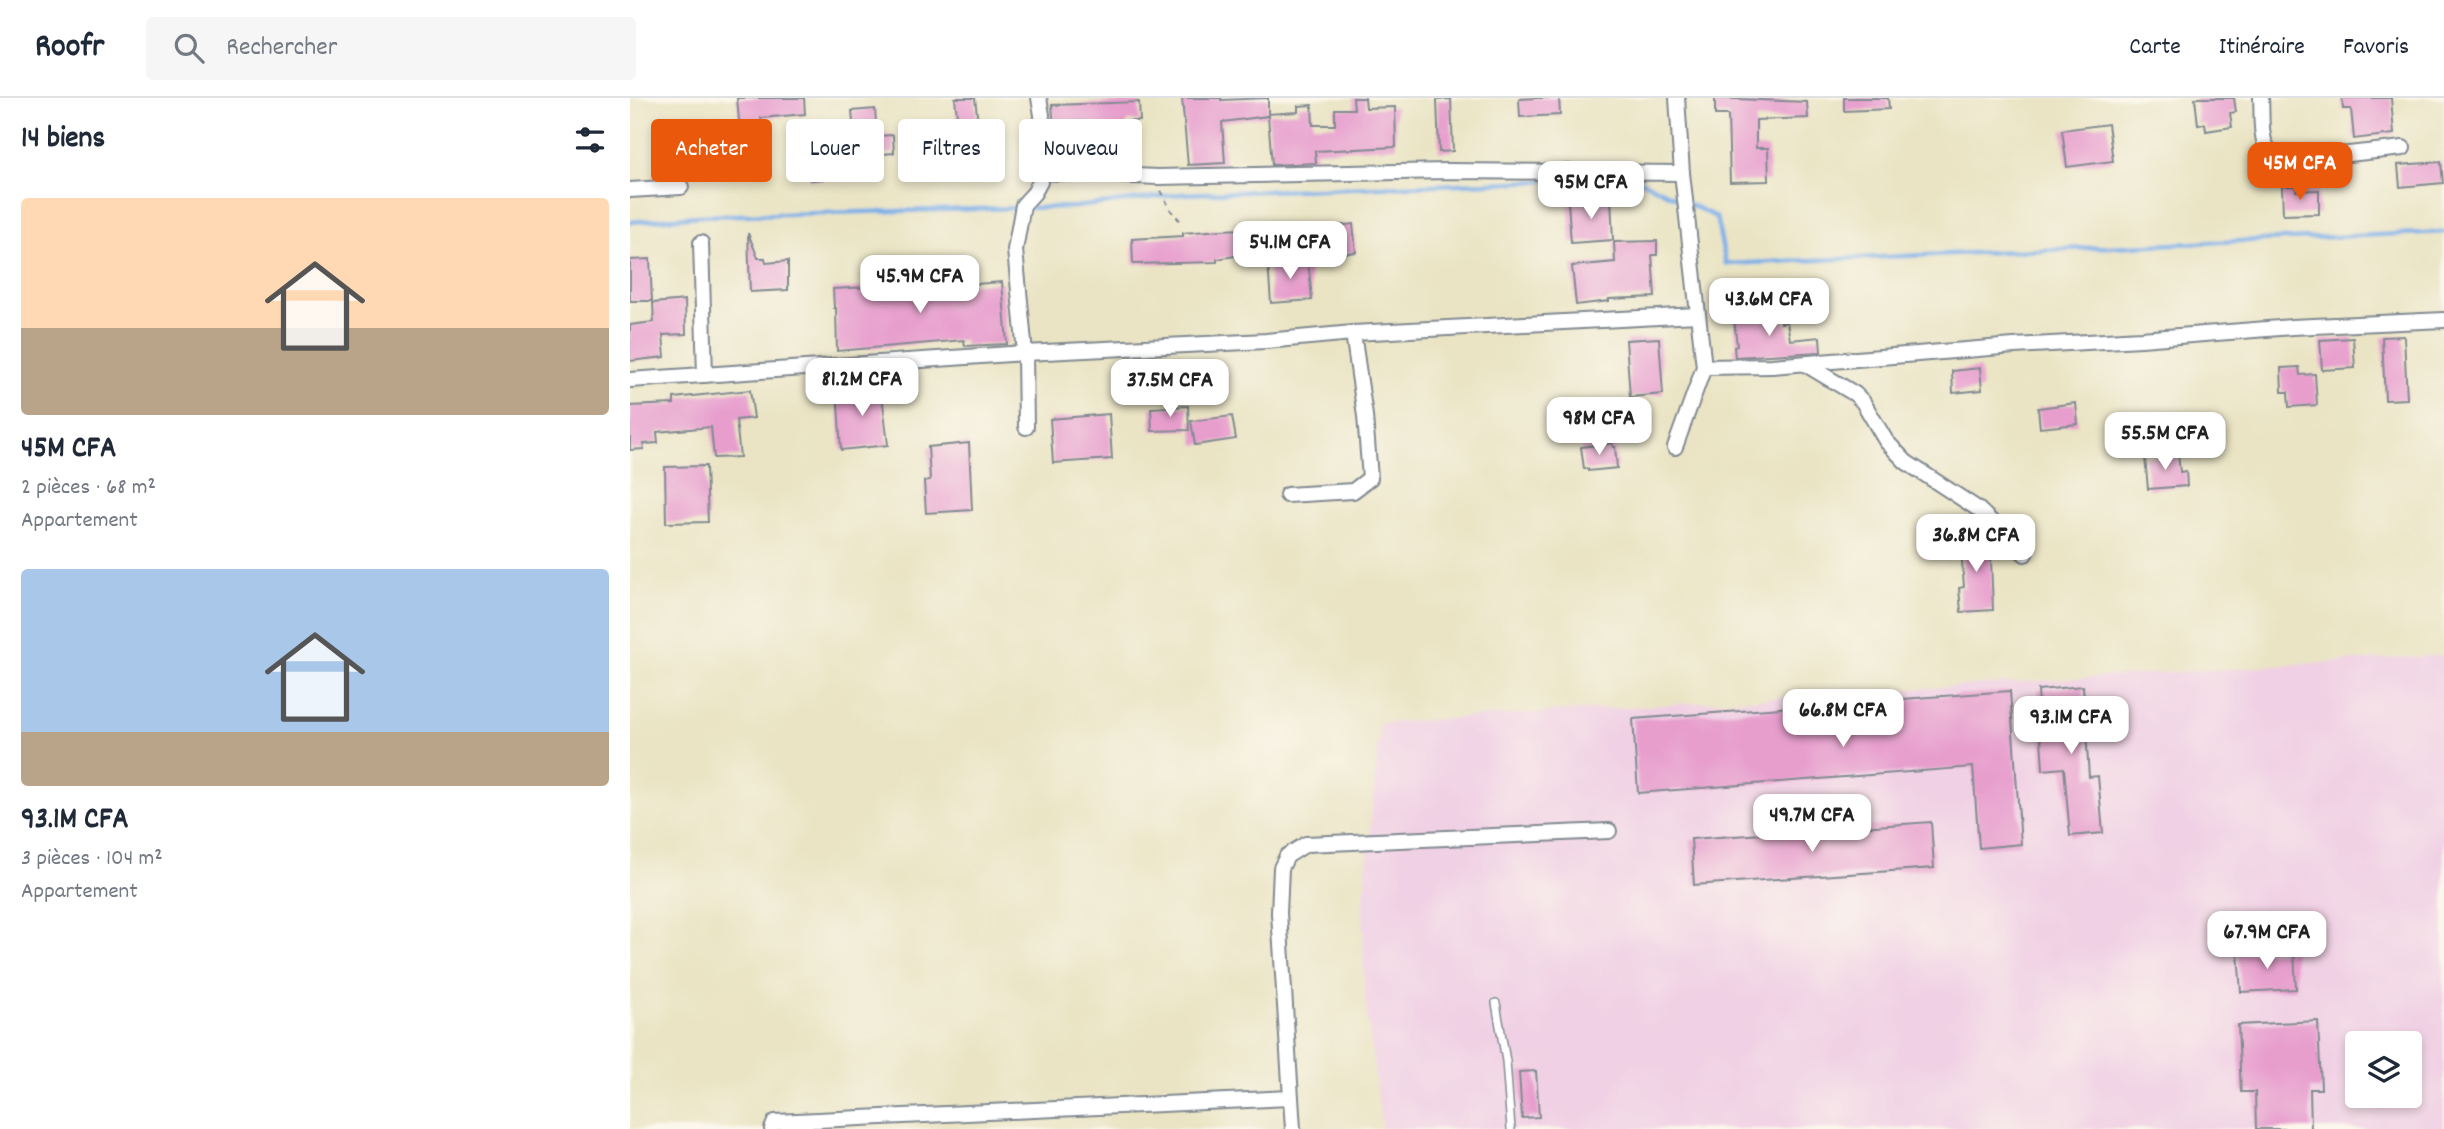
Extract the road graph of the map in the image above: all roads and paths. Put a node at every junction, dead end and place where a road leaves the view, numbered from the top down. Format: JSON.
{"nodes":[{"id":1,"x":1039,"y":98,"type":"edge"},
{"id":2,"x":1677,"y":98,"type":"edge"},
{"id":3,"x":2261,"y":98,"type":"edge"},
{"id":4,"x":1041,"y":119,"type":"edge"},
{"id":5,"x":2403,"y":148,"type":"dead end"},
{"id":6,"x":1682,"y":173,"type":"junction"},
{"id":7,"x":1142,"y":176,"type":"edge"},
{"id":8,"x":1158,"y":177,"type":"junction"},
{"id":9,"x":1040,"y":182,"type":"edge"},
{"id":10,"x":681,"y":187,"type":"dead end"},
{"id":11,"x":630,"y":190,"type":"edge"},
{"id":12,"x":1182,"y":223,"type":"dead end"},
{"id":13,"x":701,"y":243,"type":"dead end"},
{"id":14,"x":1697,"y":315,"type":"junction"},
{"id":15,"x":2444,"y":320,"type":"edge"},
{"id":16,"x":1353,"y":333,"type":"junction"},
{"id":17,"x":1025,"y":353,"type":"junction"},
{"id":18,"x":1805,"y":364,"type":"junction"},
{"id":19,"x":1704,"y":367,"type":"junction"},
{"id":20,"x":705,"y":375,"type":"junction"},
{"id":21,"x":630,"y":380,"type":"edge"},
{"id":22,"x":1026,"y":427,"type":"dead end"},
{"id":23,"x":1675,"y":447,"type":"dead end"},
{"id":24,"x":1287,"y":495,"type":"dead end"},
{"id":25,"x":2025,"y":554,"type":"dead end"},
{"id":26,"x":1609,"y":831,"type":"dead end"},
{"id":27,"x":1496,"y":1003,"type":"dead end"},
{"id":28,"x":1291,"y":1098,"type":"junction"},
{"id":29,"x":772,"y":1129,"type":"edge"},
{"id":30,"x":1293,"y":1129,"type":"edge"},
{"id":31,"x":1511,"y":1129,"type":"edge"}],
"edges":[{"from":1,"to":4,"type":"street"},
{"from":2,"to":6,"type":"street"},
{"from":3,"to":5,"type":"street"},
{"from":6,"to":8,"type":"street"},
{"from":6,"to":14,"type":"street"},
{"from":7,"to":8,"type":"street"},
{"from":8,"to":12,"type":"path"},
{"from":9,"to":17,"type":"street"},
{"from":10,"to":11,"type":"street"},
{"from":13,"to":20,"type":"street"},
{"from":14,"to":16,"type":"street"},
{"from":14,"to":19,"type":"street"},
{"from":15,"to":18,"type":"street"},
{"from":16,"to":17,"type":"street"},
{"from":16,"to":24,"type":"street"},
{"from":17,"to":20,"type":"street"},
{"from":17,"to":22,"type":"street"},
{"from":18,"to":19,"type":"street"},
{"from":18,"to":25,"type":"street"},
{"from":19,"to":23,"type":"street"},
{"from":20,"to":21,"type":"street"},
{"from":26,"to":28,"type":"street"},
{"from":27,"to":31,"type":"lane"},
{"from":28,"to":29,"type":"street"},
{"from":28,"to":30,"type":"street"}]}
